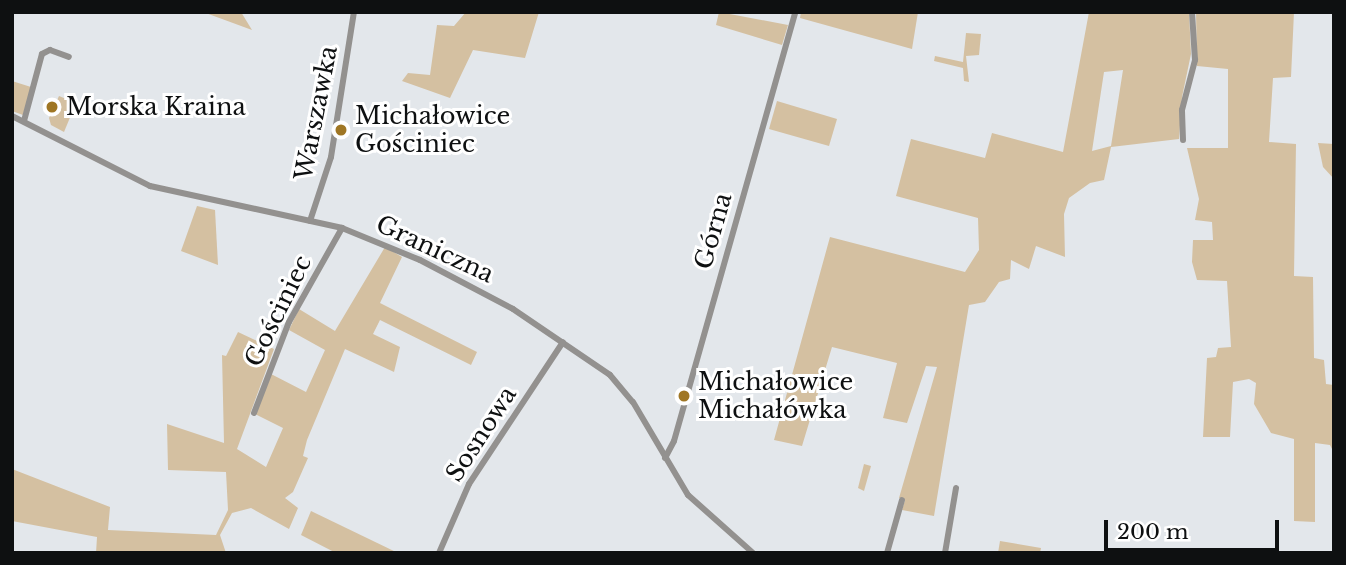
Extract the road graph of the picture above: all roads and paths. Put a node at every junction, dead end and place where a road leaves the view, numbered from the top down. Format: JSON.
{"nodes":[{"id":1,"x":354,"y":12,"type":"edge"},
{"id":2,"x":795,"y":12,"type":"edge"},
{"id":3,"x":1192,"y":12,"type":"edge"},
{"id":4,"x":69,"y":57,"type":"dead end"},
{"id":5,"x":12,"y":116,"type":"edge"},
{"id":6,"x":24,"y":121,"type":"junction"},
{"id":7,"x":1183,"y":140,"type":"dead end"},
{"id":8,"x":310,"y":221,"type":"junction"},
{"id":9,"x":342,"y":228,"type":"junction"},
{"id":10,"x":563,"y":342,"type":"junction"},
{"id":11,"x":254,"y":413,"type":"dead end"},
{"id":12,"x":665,"y":458,"type":"junction"},
{"id":13,"x":956,"y":488,"type":"dead end"},
{"id":14,"x":902,"y":500,"type":"dead end"},
{"id":15,"x":751,"y":552,"type":"edge"},
{"id":16,"x":439,"y":553,"type":"edge"},
{"id":17,"x":887,"y":553,"type":"edge"},
{"id":18,"x":945,"y":553,"type":"edge"}],
"edges":[{"from":1,"to":8,"type":"street","name":"Warszawka"},
{"from":2,"to":12,"type":"street","name":"Górna"},
{"from":3,"to":7,"type":"street"},
{"from":4,"to":6,"type":"street"},
{"from":5,"to":6,"type":"street","name":"Graniczna"},
{"from":6,"to":8,"type":"street","name":"Graniczna"},
{"from":8,"to":9,"type":"street","name":"Graniczna"},
{"from":9,"to":10,"type":"street","name":"Graniczna"},
{"from":9,"to":11,"type":"street","name":"Gościniec"},
{"from":10,"to":12,"type":"street","name":"Graniczna"},
{"from":10,"to":16,"type":"street","name":"Sosnowa"},
{"from":12,"to":15,"type":"street","name":"Graniczna"},
{"from":13,"to":18,"type":"street"},
{"from":14,"to":17,"type":"street"}]}
